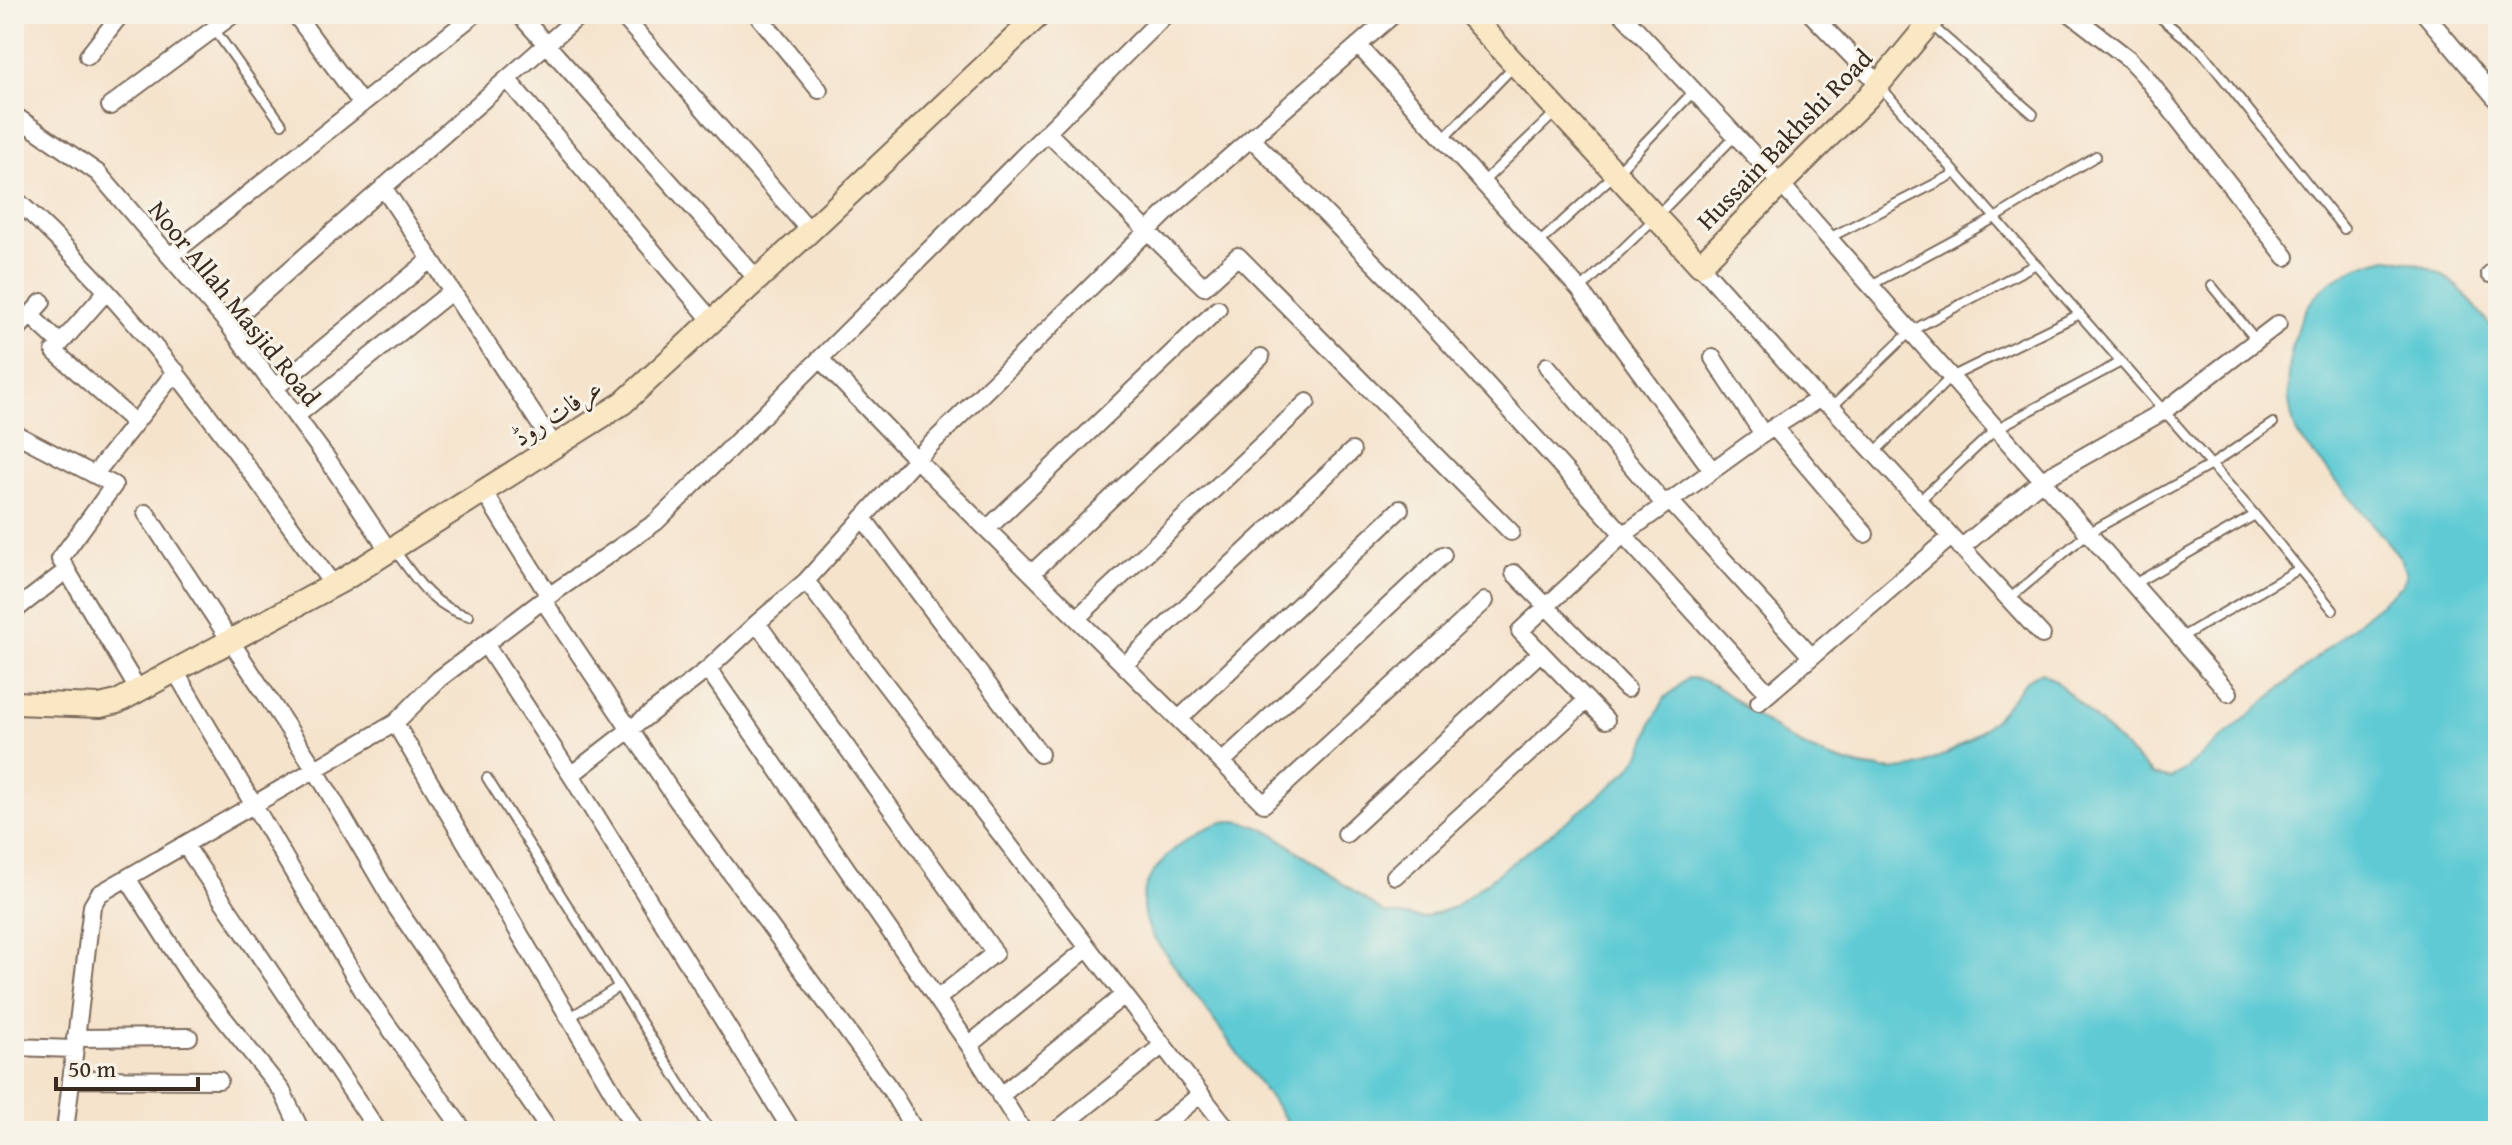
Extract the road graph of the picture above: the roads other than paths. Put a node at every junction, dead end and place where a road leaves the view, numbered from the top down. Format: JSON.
{"nodes":[{"id":1,"x":121,"y":14,"type":"edge"},
{"id":2,"x":234,"y":14,"type":"edge"},
{"id":3,"x":295,"y":14,"type":"edge"},
{"id":4,"x":475,"y":14,"type":"edge"},
{"id":5,"x":519,"y":14,"type":"edge"},
{"id":6,"x":581,"y":14,"type":"edge"},
{"id":7,"x":621,"y":14,"type":"edge"},
{"id":8,"x":757,"y":14,"type":"edge"},
{"id":9,"x":1040,"y":14,"type":"edge"},
{"id":10,"x":1166,"y":14,"type":"edge"},
{"id":11,"x":1394,"y":14,"type":"edge"},
{"id":12,"x":1469,"y":14,"type":"edge"},
{"id":13,"x":1622,"y":14,"type":"edge"},
{"id":14,"x":1811,"y":14,"type":"edge"},
{"id":15,"x":2071,"y":14,"type":"edge"},
{"id":16,"x":2156,"y":14,"type":"edge"},
{"id":17,"x":2425,"y":14,"type":"edge"},
{"id":18,"x":1933,"y":19,"type":"edge"},
{"id":19,"x":214,"y":29,"type":"junction"},
{"id":20,"x":546,"y":45,"type":"junction"},
{"id":21,"x":1358,"y":45,"type":"junction"},
{"id":22,"x":88,"y":56,"type":"dead end"},
{"id":23,"x":1515,"y":65,"type":"junction"},
{"id":24,"x":507,"y":79,"type":"junction"},
{"id":25,"x":1879,"y":84,"type":"junction"},
{"id":26,"x":819,"y":90,"type":"dead end"},
{"id":27,"x":1694,"y":91,"type":"junction"},
{"id":28,"x":2498,"y":101,"type":"edge"},
{"id":29,"x":362,"y":104,"type":"junction"},
{"id":30,"x":110,"y":106,"type":"dead end"},
{"id":31,"x":1558,"y":111,"type":"junction"},
{"id":32,"x":2033,"y":114,"type":"dead end"},
{"id":33,"x":14,"y":115,"type":"edge"},
{"id":34,"x":282,"y":124,"type":"dead end"},
{"id":35,"x":1047,"y":132,"type":"junction"},
{"id":36,"x":1735,"y":135,"type":"junction"},
{"id":37,"x":1251,"y":138,"type":"junction"},
{"id":38,"x":1442,"y":140,"type":"junction"},
{"id":39,"x":2096,"y":156,"type":"dead end"},
{"id":40,"x":1616,"y":173,"type":"junction"},
{"id":41,"x":1956,"y":173,"type":"junction"},
{"id":42,"x":1482,"y":183,"type":"junction"},
{"id":43,"x":1781,"y":184,"type":"junction"},
{"id":44,"x":383,"y":187,"type":"junction"},
{"id":45,"x":14,"y":198,"type":"edge"},
{"id":46,"x":1656,"y":217,"type":"junction"},
{"id":47,"x":1995,"y":218,"type":"junction"},
{"id":48,"x":2344,"y":229,"type":"dead end"},
{"id":49,"x":1149,"y":230,"type":"junction"},
{"id":50,"x":810,"y":231,"type":"junction"},
{"id":51,"x":1829,"y":238,"type":"junction"},
{"id":52,"x":1539,"y":243,"type":"junction"},
{"id":53,"x":170,"y":256,"type":"junction"},
{"id":54,"x":2286,"y":257,"type":"dead end"},
{"id":55,"x":431,"y":259,"type":"junction"},
{"id":56,"x":2036,"y":264,"type":"junction"},
{"id":57,"x":1700,"y":265,"type":"junction"},
{"id":58,"x":758,"y":280,"type":"junction"},
{"id":59,"x":1871,"y":286,"type":"junction"},
{"id":60,"x":2212,"y":286,"type":"dead end"},
{"id":61,"x":1580,"y":290,"type":"junction"},
{"id":62,"x":452,"y":291,"type":"junction"},
{"id":63,"x":106,"y":292,"type":"junction"},
{"id":64,"x":42,"y":302,"type":"dead end"},
{"id":65,"x":1218,"y":309,"type":"dead end"},
{"id":66,"x":2080,"y":314,"type":"junction"},
{"id":67,"x":30,"y":315,"type":"junction"},
{"id":68,"x":713,"y":322,"type":"junction"},
{"id":69,"x":228,"y":324,"type":"junction"},
{"id":70,"x":2278,"y":324,"type":"dead end"},
{"id":71,"x":1911,"y":331,"type":"junction"},
{"id":72,"x":14,"y":333,"type":"edge"},
{"id":73,"x":2256,"y":340,"type":"junction"},
{"id":74,"x":60,"y":343,"type":"junction"},
{"id":75,"x":1261,"y":357,"type":"dead end"},
{"id":76,"x":1713,"y":358,"type":"dead end"},
{"id":77,"x":820,"y":359,"type":"junction"},
{"id":78,"x":2121,"y":362,"type":"junction"},
{"id":79,"x":1547,"y":366,"type":"dead end"},
{"id":80,"x":176,"y":371,"type":"junction"},
{"id":81,"x":1951,"y":377,"type":"junction"},
{"id":82,"x":275,"y":388,"type":"junction"},
{"id":83,"x":1307,"y":402,"type":"dead end"},
{"id":84,"x":1826,"y":403,"type":"junction"},
{"id":85,"x":2164,"y":411,"type":"junction"},
{"id":86,"x":296,"y":416,"type":"junction"},
{"id":87,"x":135,"y":423,"type":"junction"},
{"id":88,"x":2273,"y":423,"type":"dead end"},
{"id":89,"x":1996,"y":429,"type":"junction"},
{"id":90,"x":1768,"y":430,"type":"junction"},
{"id":91,"x":14,"y":433,"type":"edge"},
{"id":92,"x":555,"y":447,"type":"junction"},
{"id":93,"x":1352,"y":451,"type":"dead end"},
{"id":94,"x":1874,"y":453,"type":"junction"},
{"id":95,"x":916,"y":459,"type":"junction"},
{"id":96,"x":2211,"y":465,"type":"junction"},
{"id":97,"x":1712,"y":470,"type":"junction"},
{"id":98,"x":94,"y":475,"type":"junction"},
{"id":99,"x":2042,"y":480,"type":"junction"},
{"id":100,"x":484,"y":492,"type":"junction"},
{"id":101,"x":1918,"y":501,"type":"junction"},
{"id":102,"x":1666,"y":502,"type":"junction"},
{"id":103,"x":1400,"y":509,"type":"dead end"},
{"id":104,"x":146,"y":513,"type":"dead end"},
{"id":105,"x":2255,"y":515,"type":"junction"},
{"id":106,"x":863,"y":518,"type":"junction"},
{"id":107,"x":987,"y":529,"type":"junction"},
{"id":108,"x":1511,"y":532,"type":"dead end"},
{"id":109,"x":2088,"y":533,"type":"junction"},
{"id":110,"x":1865,"y":534,"type":"dead end"},
{"id":111,"x":1623,"y":535,"type":"junction"},
{"id":112,"x":1956,"y":542,"type":"junction"},
{"id":113,"x":391,"y":550,"type":"junction"},
{"id":114,"x":1443,"y":555,"type":"dead end"},
{"id":115,"x":2299,"y":569,"type":"junction"},
{"id":116,"x":67,"y":570,"type":"junction"},
{"id":117,"x":1032,"y":573,"type":"junction"},
{"id":118,"x":1514,"y":573,"type":"dead end"},
{"id":119,"x":806,"y":581,"type":"junction"},
{"id":120,"x":2134,"y":584,"type":"junction"},
{"id":121,"x":333,"y":585,"type":"junction"},
{"id":122,"x":546,"y":598,"type":"junction"},
{"id":123,"x":2009,"y":599,"type":"junction"},
{"id":124,"x":1485,"y":601,"type":"dead end"},
{"id":125,"x":1546,"y":606,"type":"junction"},
{"id":126,"x":2333,"y":610,"type":"dead end"},
{"id":127,"x":14,"y":611,"type":"edge"},
{"id":128,"x":469,"y":616,"type":"dead end"},
{"id":129,"x":1077,"y":618,"type":"junction"},
{"id":130,"x":757,"y":623,"type":"junction"},
{"id":131,"x":2042,"y":635,"type":"dead end"},
{"id":132,"x":2180,"y":638,"type":"junction"},
{"id":133,"x":230,"y":641,"type":"junction"},
{"id":134,"x":485,"y":644,"type":"junction"},
{"id":135,"x":1540,"y":653,"type":"junction"},
{"id":136,"x":1811,"y":656,"type":"junction"},
{"id":137,"x":1124,"y":665,"type":"junction"},
{"id":138,"x":708,"y":669,"type":"junction"},
{"id":139,"x":175,"y":671,"type":"junction"},
{"id":140,"x":1627,"y":689,"type":"dead end"},
{"id":141,"x":139,"y":691,"type":"junction"},
{"id":142,"x":2229,"y":693,"type":"dead end"},
{"id":143,"x":1587,"y":700,"type":"junction"},
{"id":144,"x":14,"y":703,"type":"edge"},
{"id":145,"x":1179,"y":719,"type":"junction"},
{"id":146,"x":1606,"y":720,"type":"dead end"},
{"id":147,"x":395,"y":723,"type":"junction"},
{"id":148,"x":630,"y":728,"type":"junction"},
{"id":149,"x":1040,"y":754,"type":"dead end"},
{"id":150,"x":1222,"y":762,"type":"junction"},
{"id":151,"x":315,"y":769,"type":"junction"},
{"id":152,"x":571,"y":775,"type":"junction"},
{"id":153,"x":487,"y":778,"type":"dead end"},
{"id":154,"x":253,"y":805,"type":"junction"},
{"id":155,"x":1346,"y":834,"type":"dead end"},
{"id":156,"x":185,"y":845,"type":"junction"},
{"id":157,"x":1395,"y":876,"type":"dead end"},
{"id":158,"x":127,"y":878,"type":"junction"},
{"id":159,"x":1088,"y":948,"type":"junction"},
{"id":160,"x":618,"y":987,"type":"junction"},
{"id":161,"x":1124,"y":995,"type":"junction"},
{"id":162,"x":937,"y":999,"type":"junction"},
{"id":163,"x":569,"y":1018,"type":"junction"},
{"id":164,"x":189,"y":1037,"type":"dead end"},
{"id":165,"x":75,"y":1044,"type":"junction"},
{"id":166,"x":969,"y":1045,"type":"junction"},
{"id":167,"x":1163,"y":1045,"type":"junction"},
{"id":168,"x":14,"y":1047,"type":"edge"},
{"id":169,"x":71,"y":1079,"type":"junction"},
{"id":170,"x":219,"y":1080,"type":"dead end"},
{"id":171,"x":1201,"y":1094,"type":"junction"},
{"id":172,"x":1000,"y":1096,"type":"junction"},
{"id":173,"x":65,"y":1131,"type":"edge"},
{"id":174,"x":301,"y":1131,"type":"edge"},
{"id":175,"x":378,"y":1131,"type":"edge"},
{"id":176,"x":464,"y":1131,"type":"edge"},
{"id":177,"x":550,"y":1131,"type":"edge"},
{"id":178,"x":636,"y":1131,"type":"edge"},
{"id":179,"x":710,"y":1131,"type":"edge"},
{"id":180,"x":792,"y":1131,"type":"edge"},
{"id":181,"x":915,"y":1131,"type":"edge"},
{"id":182,"x":1023,"y":1131,"type":"edge"},
{"id":183,"x":1056,"y":1131,"type":"edge"},
{"id":184,"x":1156,"y":1131,"type":"edge"},
{"id":185,"x":1229,"y":1131,"type":"edge"}],
"edges":[{"from":1,"to":22,"type":"street"},
{"from":2,"to":19,"type":"street"},
{"from":3,"to":29,"type":"street"},
{"from":4,"to":29,"type":"street"},
{"from":5,"to":20,"type":"street"},
{"from":6,"to":20,"type":"street"},
{"from":7,"to":50,"type":"street"},
{"from":8,"to":26,"type":"street"},
{"from":9,"to":50,"type":"street","name":"عرفات روڈ"},
{"from":10,"to":35,"type":"street"},
{"from":11,"to":21,"type":"street"},
{"from":12,"to":23,"type":"street"},
{"from":13,"to":27,"type":"street"},
{"from":14,"to":25,"type":"street"},
{"from":15,"to":54,"type":"street"},
{"from":16,"to":48,"type":"lane"},
{"from":17,"to":28,"type":"street"},
{"from":18,"to":25,"type":"street","name":"Hussain Bakhshi Road"},
{"from":18,"to":32,"type":"lane"},
{"from":19,"to":30,"type":"street"},
{"from":19,"to":34,"type":"lane"},
{"from":20,"to":24,"type":"street"},
{"from":20,"to":58,"type":"street"},
{"from":21,"to":37,"type":"street"},
{"from":21,"to":38,"type":"street"},
{"from":23,"to":31,"type":"street"},
{"from":23,"to":38,"type":"lane"},
{"from":24,"to":44,"type":"street"},
{"from":24,"to":68,"type":"street"},
{"from":25,"to":41,"type":"lane"},
{"from":25,"to":43,"type":"street","name":"Hussain Bakhshi Road"},
{"from":27,"to":36,"type":"street"},
{"from":27,"to":40,"type":"lane"},
{"from":29,"to":53,"type":"street"},
{"from":31,"to":40,"type":"street"},
{"from":31,"to":42,"type":"lane"},
{"from":33,"to":53,"type":"street","name":"Noor Allah Masjid Road"},
{"from":35,"to":49,"type":"street"},
{"from":35,"to":77,"type":"street"},
{"from":36,"to":43,"type":"street"},
{"from":36,"to":46,"type":"lane"},
{"from":37,"to":49,"type":"street"},
{"from":37,"to":111,"type":"street"},
{"from":38,"to":42,"type":"street"},
{"from":39,"to":47,"type":"lane"},
{"from":40,"to":46,"type":"street"},
{"from":40,"to":52,"type":"lane"},
{"from":41,"to":47,"type":"lane"},
{"from":41,"to":51,"type":"lane"},
{"from":42,"to":52,"type":"street"},
{"from":43,"to":51,"type":"street"},
{"from":43,"to":57,"type":"street","name":"Hussain Bakhshi Road"},
{"from":44,"to":55,"type":"street"},
{"from":44,"to":69,"type":"street"},
{"from":45,"to":63,"type":"street"},
{"from":46,"to":57,"type":"street"},
{"from":46,"to":61,"type":"lane"},
{"from":47,"to":56,"type":"lane"},
{"from":47,"to":59,"type":"lane"},
{"from":49,"to":95,"type":"street"},
{"from":49,"to":108,"type":"street"},
{"from":50,"to":58,"type":"street","name":"عرفات روڈ"},
{"from":51,"to":59,"type":"street"},
{"from":52,"to":61,"type":"street"},
{"from":53,"to":69,"type":"street","name":"Noor Allah Masjid Road"},
{"from":55,"to":62,"type":"street"},
{"from":55,"to":82,"type":"street"},
{"from":56,"to":66,"type":"lane"},
{"from":56,"to":71,"type":"lane"},
{"from":57,"to":84,"type":"street"},
{"from":58,"to":68,"type":"street","name":"عرفات روڈ"},
{"from":59,"to":71,"type":"street"},
{"from":60,"to":73,"type":"lane"},
{"from":61,"to":97,"type":"street"},
{"from":62,"to":86,"type":"street"},
{"from":62,"to":92,"type":"street"},
{"from":63,"to":74,"type":"street"},
{"from":63,"to":80,"type":"street"},
{"from":64,"to":67,"type":"street"},
{"from":65,"to":107,"type":"street"},
{"from":66,"to":78,"type":"lane"},
{"from":66,"to":81,"type":"lane"},
{"from":67,"to":72,"type":"street"},
{"from":67,"to":74,"type":"street"},
{"from":68,"to":92,"type":"street","name":"عرفات روڈ"},
{"from":69,"to":82,"type":"street","name":"Noor Allah Masjid Road"},
{"from":70,"to":73,"type":"street"},
{"from":71,"to":81,"type":"street"},
{"from":71,"to":84,"type":"lane"},
{"from":73,"to":85,"type":"street"},
{"from":74,"to":87,"type":"street"},
{"from":75,"to":117,"type":"street"},
{"from":76,"to":90,"type":"street"},
{"from":77,"to":95,"type":"street"},
{"from":77,"to":122,"type":"street"},
{"from":78,"to":85,"type":"lane"},
{"from":78,"to":89,"type":"lane"},
{"from":79,"to":102,"type":"street"},
{"from":80,"to":87,"type":"street"},
{"from":80,"to":121,"type":"street"},
{"from":81,"to":89,"type":"street"},
{"from":81,"to":94,"type":"lane"},
{"from":82,"to":86,"type":"street","name":"Noor Allah Masjid Road"},
{"from":83,"to":129,"type":"street"},
{"from":84,"to":90,"type":"street"},
{"from":84,"to":94,"type":"street"},
{"from":85,"to":96,"type":"lane"},
{"from":85,"to":99,"type":"street"},
{"from":86,"to":113,"type":"street","name":"Noor Allah Masjid Road"},
{"from":87,"to":98,"type":"street"},
{"from":88,"to":96,"type":"lane"},
{"from":89,"to":99,"type":"street"},
{"from":89,"to":101,"type":"lane"},
{"from":90,"to":97,"type":"street"},
{"from":90,"to":110,"type":"street"},
{"from":91,"to":98,"type":"street"},
{"from":92,"to":100,"type":"street","name":"عرفات روڈ"},
{"from":93,"to":137,"type":"street"},
{"from":94,"to":101,"type":"street"},
{"from":95,"to":106,"type":"street"},
{"from":95,"to":107,"type":"street"},
{"from":96,"to":105,"type":"lane"},
{"from":96,"to":109,"type":"lane"},
{"from":97,"to":102,"type":"street"},
{"from":98,"to":116,"type":"street"},
{"from":99,"to":109,"type":"street"},
{"from":99,"to":112,"type":"street"},
{"from":100,"to":113,"type":"street","name":"عرفات روڈ"},
{"from":100,"to":122,"type":"street"},
{"from":101,"to":112,"type":"street"},
{"from":102,"to":111,"type":"street"},
{"from":102,"to":136,"type":"street"},
{"from":103,"to":145,"type":"street"},
{"from":104,"to":133,"type":"street"},
{"from":105,"to":115,"type":"lane"},
{"from":105,"to":120,"type":"lane"},
{"from":106,"to":119,"type":"street"},
{"from":106,"to":149,"type":"street"},
{"from":107,"to":117,"type":"street"},
{"from":109,"to":120,"type":"street"},
{"from":109,"to":123,"type":"lane"},
{"from":111,"to":125,"type":"street"},
{"from":111,"to":136,"type":"street"},
{"from":112,"to":123,"type":"street"},
{"from":112,"to":136,"type":"street"},
{"from":113,"to":121,"type":"street","name":"عرفات روڈ"},
{"from":113,"to":128,"type":"lane"},
{"from":114,"to":150,"type":"street"},
{"from":115,"to":126,"type":"lane"},
{"from":115,"to":132,"type":"lane"},
{"from":116,"to":127,"type":"street"},
{"from":116,"to":141,"type":"street"},
{"from":117,"to":129,"type":"street"},
{"from":118,"to":125,"type":"street"},
{"from":119,"to":130,"type":"street"},
{"from":119,"to":159,"type":"street"},
{"from":120,"to":132,"type":"street"},
{"from":121,"to":133,"type":"street","name":"عرفات روڈ"},
{"from":122,"to":134,"type":"street"},
{"from":122,"to":148,"type":"street"},
{"from":123,"to":131,"type":"street"},
{"from":124,"to":150,"type":"street"},
{"from":125,"to":135,"type":"street"},
{"from":125,"to":140,"type":"street"},
{"from":129,"to":137,"type":"street"},
{"from":130,"to":138,"type":"street"},
{"from":130,"to":162,"type":"street"},
{"from":132,"to":142,"type":"street"},
{"from":133,"to":139,"type":"street","name":"عرفات روڈ"},
{"from":133,"to":151,"type":"street"},
{"from":134,"to":147,"type":"street"},
{"from":134,"to":152,"type":"street"},
{"from":135,"to":143,"type":"street"},
{"from":135,"to":155,"type":"street"},
{"from":137,"to":145,"type":"street"},
{"from":138,"to":148,"type":"street"},
{"from":138,"to":162,"type":"street"},
{"from":139,"to":141,"type":"street","name":"عرفات روڈ"},
{"from":139,"to":154,"type":"street"},
{"from":141,"to":144,"type":"street","name":"عرفات روڈ"},
{"from":143,"to":146,"type":"street"},
{"from":143,"to":157,"type":"street"},
{"from":145,"to":150,"type":"street"},
{"from":147,"to":151,"type":"street"},
{"from":147,"to":163,"type":"street"},
{"from":148,"to":152,"type":"street"},
{"from":148,"to":181,"type":"street"},
{"from":151,"to":154,"type":"street"},
{"from":151,"to":177,"type":"street"},
{"from":152,"to":180,"type":"street"},
{"from":153,"to":160,"type":"lane"},
{"from":154,"to":156,"type":"street"},
{"from":154,"to":176,"type":"street"},
{"from":156,"to":158,"type":"street"},
{"from":156,"to":175,"type":"street"},
{"from":158,"to":165,"type":"street"},
{"from":158,"to":174,"type":"street"},
{"from":159,"to":161,"type":"street"},
{"from":159,"to":166,"type":"street"},
{"from":160,"to":163,"type":"lane"},
{"from":160,"to":179,"type":"lane"},
{"from":161,"to":167,"type":"street"},
{"from":161,"to":172,"type":"street"},
{"from":162,"to":166,"type":"street"},
{"from":163,"to":178,"type":"street"},
{"from":164,"to":165,"type":"street"},
{"from":165,"to":168,"type":"street"},
{"from":165,"to":169,"type":"street"},
{"from":166,"to":172,"type":"street"},
{"from":167,"to":171,"type":"street"},
{"from":167,"to":183,"type":"street"},
{"from":169,"to":170,"type":"street"},
{"from":169,"to":173,"type":"street"},
{"from":171,"to":184,"type":"street"},
{"from":171,"to":185,"type":"street"},
{"from":172,"to":182,"type":"street"}]}
